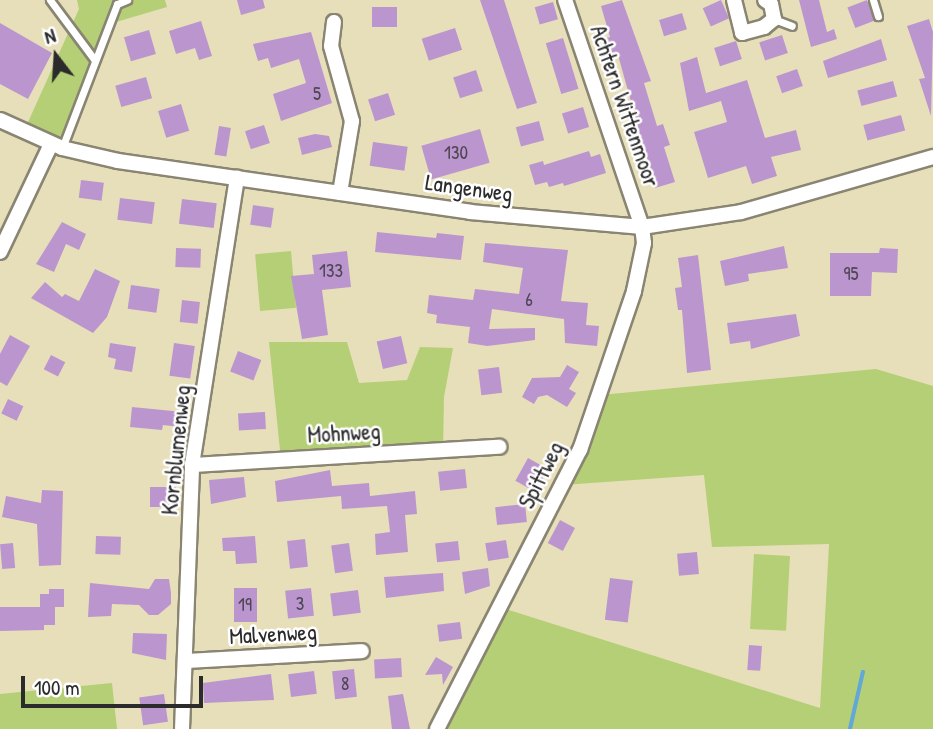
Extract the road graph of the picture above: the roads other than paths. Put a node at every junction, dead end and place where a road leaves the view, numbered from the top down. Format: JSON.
{"nodes":[{"id":1,"x":50,"y":0,"type":"edge"},
{"id":2,"x":127,"y":0,"type":"edge"},
{"id":3,"x":565,"y":0,"type":"edge"},
{"id":4,"x":734,"y":0,"type":"edge"},
{"id":5,"x":765,"y":0,"type":"edge"},
{"id":6,"x":873,"y":0,"type":"edge"},
{"id":7,"x":878,"y":16,"type":"dead end"},
{"id":8,"x":774,"y":19,"type":"junction"},
{"id":9,"x":334,"y":22,"type":"dead end"},
{"id":10,"x":792,"y":26,"type":"dead end"},
{"id":11,"x":94,"y":59,"type":"junction"},
{"id":12,"x":0,"y":120,"type":"edge"},
{"id":13,"x":56,"y":146,"type":"junction"},
{"id":14,"x":933,"y":158,"type":"edge"},
{"id":15,"x":237,"y":177,"type":"junction"},
{"id":16,"x":340,"y":193,"type":"junction"},
{"id":17,"x":642,"y":227,"type":"junction"},
{"id":18,"x":0,"y":253,"type":"edge"},
{"id":19,"x":499,"y":447,"type":"dead end"},
{"id":20,"x":192,"y":465,"type":"junction"},
{"id":21,"x":362,"y":651,"type":"dead end"},
{"id":22,"x":186,"y":661,"type":"junction"},
{"id":23,"x":183,"y":729,"type":"edge"},
{"id":24,"x":437,"y":729,"type":"edge"}],
"edges":[{"from":1,"to":11,"type":"lane"},
{"from":2,"to":11,"type":"lane"},
{"from":3,"to":17,"type":"street","name":"Achtern Wittenmoor"},
{"from":4,"to":8,"type":"street"},
{"from":5,"to":8,"type":"street"},
{"from":6,"to":7,"type":"lane"},
{"from":8,"to":10,"type":"lane"},
{"from":9,"to":16,"type":"street"},
{"from":11,"to":13,"type":"lane"},
{"from":12,"to":13,"type":"street","name":"Langenweg"},
{"from":13,"to":15,"type":"street","name":"Langenweg"},
{"from":13,"to":18,"type":"street"},
{"from":14,"to":17,"type":"street","name":"Langenweg"},
{"from":15,"to":16,"type":"street","name":"Langenweg"},
{"from":15,"to":20,"type":"street","name":"Kornblumenweg"},
{"from":16,"to":17,"type":"street","name":"Langenweg"},
{"from":17,"to":24,"type":"street","name":"Spittweg"},
{"from":19,"to":20,"type":"street","name":"Mohnweg"},
{"from":20,"to":22,"type":"street","name":"Kornblumenweg"},
{"from":21,"to":22,"type":"street","name":"Malvenweg"},
{"from":22,"to":23,"type":"street","name":"Kornblumenweg"}]}
